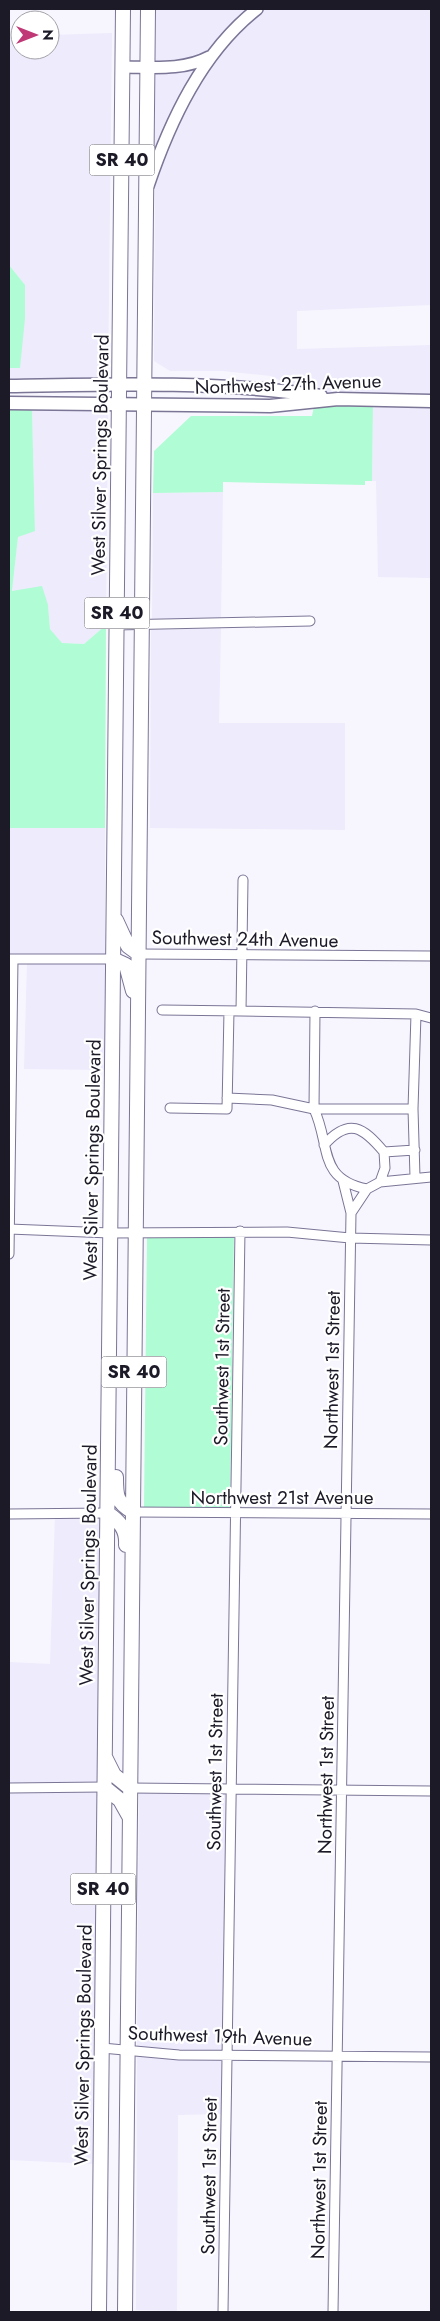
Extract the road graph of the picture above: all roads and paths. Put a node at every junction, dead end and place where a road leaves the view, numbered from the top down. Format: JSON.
{"nodes":[{"id":1,"x":124,"y":9,"type":"edge"},
{"id":2,"x":148,"y":9,"type":"edge"},
{"id":3,"x":257,"y":9,"type":"edge"},
{"id":4,"x":209,"y":57,"type":"junction"},
{"id":5,"x":122,"y":67,"type":"junction"},
{"id":6,"x":148,"y":67,"type":"junction"},
{"id":7,"x":147,"y":190,"type":"junction"},
{"id":8,"x":120,"y":385,"type":"junction"},
{"id":9,"x":146,"y":385,"type":"junction"},
{"id":10,"x":9,"y":386,"type":"edge"},
{"id":11,"x":338,"y":399,"type":"junction"},
{"id":12,"x":431,"y":401,"type":"edge"},
{"id":13,"x":9,"y":403,"type":"edge"},
{"id":14,"x":120,"y":405,"type":"junction"},
{"id":15,"x":145,"y":406,"type":"junction"},
{"id":16,"x":310,"y":621,"type":"dead end"},
{"id":17,"x":116,"y":626,"type":"junction"},
{"id":18,"x":142,"y":626,"type":"junction"},
{"id":19,"x":243,"y":880,"type":"dead end"},
{"id":20,"x":114,"y":915,"type":"junction"},
{"id":21,"x":139,"y":954,"type":"junction"},
{"id":22,"x":243,"y":954,"type":"junction"},
{"id":23,"x":431,"y":956,"type":"edge"},
{"id":24,"x":11,"y":959,"type":"edge"},
{"id":25,"x":113,"y":959,"type":"junction"},
{"id":26,"x":138,"y":1005,"type":"junction"},
{"id":27,"x":162,"y":1010,"type":"dead end"},
{"id":28,"x":229,"y":1011,"type":"junction"},
{"id":29,"x":241,"y":1011,"type":"junction"},
{"id":30,"x":315,"y":1011,"type":"junction"},
{"id":31,"x":416,"y":1014,"type":"junction"},
{"id":32,"x":431,"y":1018,"type":"edge"},
{"id":33,"x":227,"y":1098,"type":"junction"},
{"id":34,"x":170,"y":1108,"type":"dead end"},
{"id":35,"x":314,"y":1109,"type":"junction"},
{"id":36,"x":414,"y":1109,"type":"junction"},
{"id":37,"x":324,"y":1145,"type":"junction"},
{"id":38,"x":415,"y":1150,"type":"junction"},
{"id":39,"x":384,"y":1152,"type":"junction"},
{"id":40,"x":415,"y":1177,"type":"junction"},
{"id":41,"x":431,"y":1177,"type":"edge"},
{"id":42,"x":343,"y":1181,"type":"junction"},
{"id":43,"x":380,"y":1182,"type":"junction"},
{"id":44,"x":368,"y":1189,"type":"junction"},
{"id":45,"x":351,"y":1213,"type":"junction"},
{"id":46,"x":9,"y":1229,"type":"edge"},
{"id":47,"x":240,"y":1231,"type":"junction"},
{"id":48,"x":136,"y":1232,"type":"junction"},
{"id":49,"x":110,"y":1233,"type":"junction"},
{"id":50,"x":350,"y":1238,"type":"junction"},
{"id":51,"x":431,"y":1240,"type":"edge"},
{"id":52,"x":9,"y":1254,"type":"edge"},
{"id":53,"x":108,"y":1394,"type":"junction"},
{"id":54,"x":133,"y":1512,"type":"junction"},
{"id":55,"x":107,"y":1513,"type":"junction"},
{"id":56,"x":236,"y":1513,"type":"junction"},
{"id":57,"x":346,"y":1513,"type":"junction"},
{"id":58,"x":9,"y":1514,"type":"edge"},
{"id":59,"x":431,"y":1514,"type":"edge"},
{"id":60,"x":132,"y":1605,"type":"junction"},
{"id":61,"x":105,"y":1757,"type":"junction"},
{"id":62,"x":104,"y":1787,"type":"junction"},
{"id":63,"x":9,"y":1788,"type":"edge"},
{"id":64,"x":130,"y":1788,"type":"junction"},
{"id":65,"x":231,"y":1789,"type":"junction"},
{"id":66,"x":342,"y":1790,"type":"junction"},
{"id":67,"x":431,"y":1791,"type":"edge"},
{"id":68,"x":130,"y":1816,"type":"junction"},
{"id":69,"x":102,"y":2048,"type":"junction"},
{"id":70,"x":127,"y":2049,"type":"junction"},
{"id":71,"x":227,"y":2056,"type":"junction"},
{"id":72,"x":337,"y":2056,"type":"junction"},
{"id":73,"x":431,"y":2057,"type":"edge"},
{"id":74,"x":99,"y":2312,"type":"edge"},
{"id":75,"x":125,"y":2312,"type":"edge"},
{"id":76,"x":223,"y":2312,"type":"edge"},
{"id":77,"x":333,"y":2312,"type":"edge"}],
"edges":[{"from":1,"to":5,"type":"main road","name":"West Silver Springs Boulevard","number":"SR 40"},
{"from":2,"to":6,"type":"main road","number":"SR 40"},
{"from":3,"to":4,"type":"street"},
{"from":4,"to":6,"type":"street"},
{"from":4,"to":7,"type":"street"},
{"from":5,"to":6,"type":"street"},
{"from":5,"to":8,"type":"main road","name":"West Silver Springs Boulevard","number":"SR 40"},
{"from":6,"to":7,"type":"main road","number":"SR 40"},
{"from":7,"to":9,"type":"main road","number":"SR 40"},
{"from":8,"to":9,"type":"main road"},
{"from":8,"to":10,"type":"main road"},
{"from":8,"to":14,"type":"main road","name":"West Silver Springs Boulevard","number":"SR 40"},
{"from":9,"to":11,"type":"main road"},
{"from":9,"to":15,"type":"main road","number":"SR 40"},
{"from":11,"to":12,"type":"main road","name":"Northwest 27th Avenue"},
{"from":11,"to":15,"type":"main road","name":"Northwest 27th Avenue"},
{"from":13,"to":14,"type":"main road","name":"Northwest 27th Avenue"},
{"from":14,"to":15,"type":"main road","name":"Northwest 27th Avenue"},
{"from":14,"to":17,"type":"main road","name":"West Silver Springs Boulevard","number":"SR 40"},
{"from":15,"to":18,"type":"main road","number":"SR 40"},
{"from":16,"to":18,"type":"street"},
{"from":17,"to":18,"type":"street"},
{"from":17,"to":20,"type":"main road","name":"West Silver Springs Boulevard","number":"SR 40"},
{"from":18,"to":21,"type":"main road","number":"SR 40"},
{"from":19,"to":22,"type":"street"},
{"from":20,"to":21,"type":"main road"},
{"from":20,"to":25,"type":"main road","name":"West Silver Springs Boulevard","number":"SR 40"},
{"from":21,"to":22,"type":"street","name":"Southwest 24th Avenue"},
{"from":21,"to":26,"type":"main road","number":"SR 40"},
{"from":22,"to":23,"type":"street","name":"Southwest 24th Avenue"},
{"from":22,"to":29,"type":"street"},
{"from":24,"to":25,"type":"street"},
{"from":24,"to":46,"type":"street"},
{"from":25,"to":26,"type":"main road"},
{"from":25,"to":49,"type":"main road","name":"West Silver Springs Boulevard","number":"SR 40"},
{"from":26,"to":48,"type":"main road","number":"SR 40"},
{"from":27,"to":28,"type":"street"},
{"from":28,"to":29,"type":"street"},
{"from":28,"to":33,"type":"street"},
{"from":29,"to":30,"type":"street"},
{"from":30,"to":31,"type":"street"},
{"from":30,"to":35,"type":"street"},
{"from":31,"to":32,"type":"street"},
{"from":31,"to":36,"type":"street"},
{"from":33,"to":34,"type":"street"},
{"from":33,"to":35,"type":"street"},
{"from":35,"to":36,"type":"street"},
{"from":35,"to":37,"type":"street"},
{"from":36,"to":38,"type":"street"},
{"from":37,"to":39,"type":"street"},
{"from":37,"to":42,"type":"street"},
{"from":38,"to":39,"type":"street"},
{"from":38,"to":40,"type":"street"},
{"from":39,"to":43,"type":"street"},
{"from":40,"to":41,"type":"street"},
{"from":40,"to":43,"type":"street"},
{"from":42,"to":44,"type":"street"},
{"from":42,"to":45,"type":"street","name":"Northwest 1st Street"},
{"from":43,"to":44,"type":"street"},
{"from":44,"to":45,"type":"street"},
{"from":45,"to":50,"type":"street","name":"Northwest 1st Street"},
{"from":46,"to":49,"type":"street"},
{"from":46,"to":52,"type":"street"},
{"from":47,"to":48,"type":"street"},
{"from":47,"to":50,"type":"street"},
{"from":47,"to":56,"type":"street","name":"Southwest 1st Street"},
{"from":48,"to":49,"type":"street"},
{"from":48,"to":54,"type":"main road","number":"SR 40"},
{"from":49,"to":53,"type":"main road","name":"West Silver Springs Boulevard","number":"SR 40"},
{"from":50,"to":51,"type":"street"},
{"from":50,"to":57,"type":"street","name":"Northwest 1st Street"},
{"from":53,"to":54,"type":"main road"},
{"from":53,"to":55,"type":"main road","name":"West Silver Springs Boulevard","number":"SR 40"},
{"from":54,"to":56,"type":"street","name":"Northwest 21st Avenue"},
{"from":54,"to":60,"type":"main road","number":"SR 40"},
{"from":55,"to":58,"type":"street"},
{"from":55,"to":60,"type":"main road"},
{"from":55,"to":61,"type":"main road","name":"West Silver Springs Boulevard","number":"SR 40"},
{"from":56,"to":57,"type":"street","name":"Northwest 21st Avenue"},
{"from":56,"to":65,"type":"street","name":"Southwest 1st Street"},
{"from":57,"to":59,"type":"street","name":"Northwest 21st Avenue"},
{"from":57,"to":66,"type":"street","name":"Northwest 1st Street"},
{"from":60,"to":64,"type":"main road","number":"SR 40"},
{"from":61,"to":62,"type":"main road","name":"West Silver Springs Boulevard","number":"SR 40"},
{"from":61,"to":64,"type":"main road"},
{"from":62,"to":63,"type":"street"},
{"from":62,"to":68,"type":"main road"},
{"from":62,"to":69,"type":"main road","name":"West Silver Springs Boulevard","number":"SR 40"},
{"from":64,"to":65,"type":"street"},
{"from":64,"to":68,"type":"main road","number":"SR 40"},
{"from":65,"to":66,"type":"street"},
{"from":65,"to":71,"type":"street","name":"Southwest 1st Street"},
{"from":66,"to":67,"type":"street"},
{"from":66,"to":72,"type":"street","name":"Northwest 1st Street"},
{"from":68,"to":70,"type":"main road","number":"SR 40"},
{"from":69,"to":70,"type":"street","name":"Southwest 19th Avenue"},
{"from":69,"to":74,"type":"main road","name":"West Silver Springs Boulevard","number":"SR 40"},
{"from":70,"to":71,"type":"street","name":"Southwest 19th Avenue"},
{"from":70,"to":75,"type":"main road","number":"SR 40"},
{"from":71,"to":72,"type":"street","name":"Southwest 19th Avenue"},
{"from":71,"to":76,"type":"street","name":"Southwest 1st Street"},
{"from":72,"to":73,"type":"street","name":"Southwest 19th Avenue"},
{"from":72,"to":77,"type":"street","name":"Northwest 1st Street"}]}
